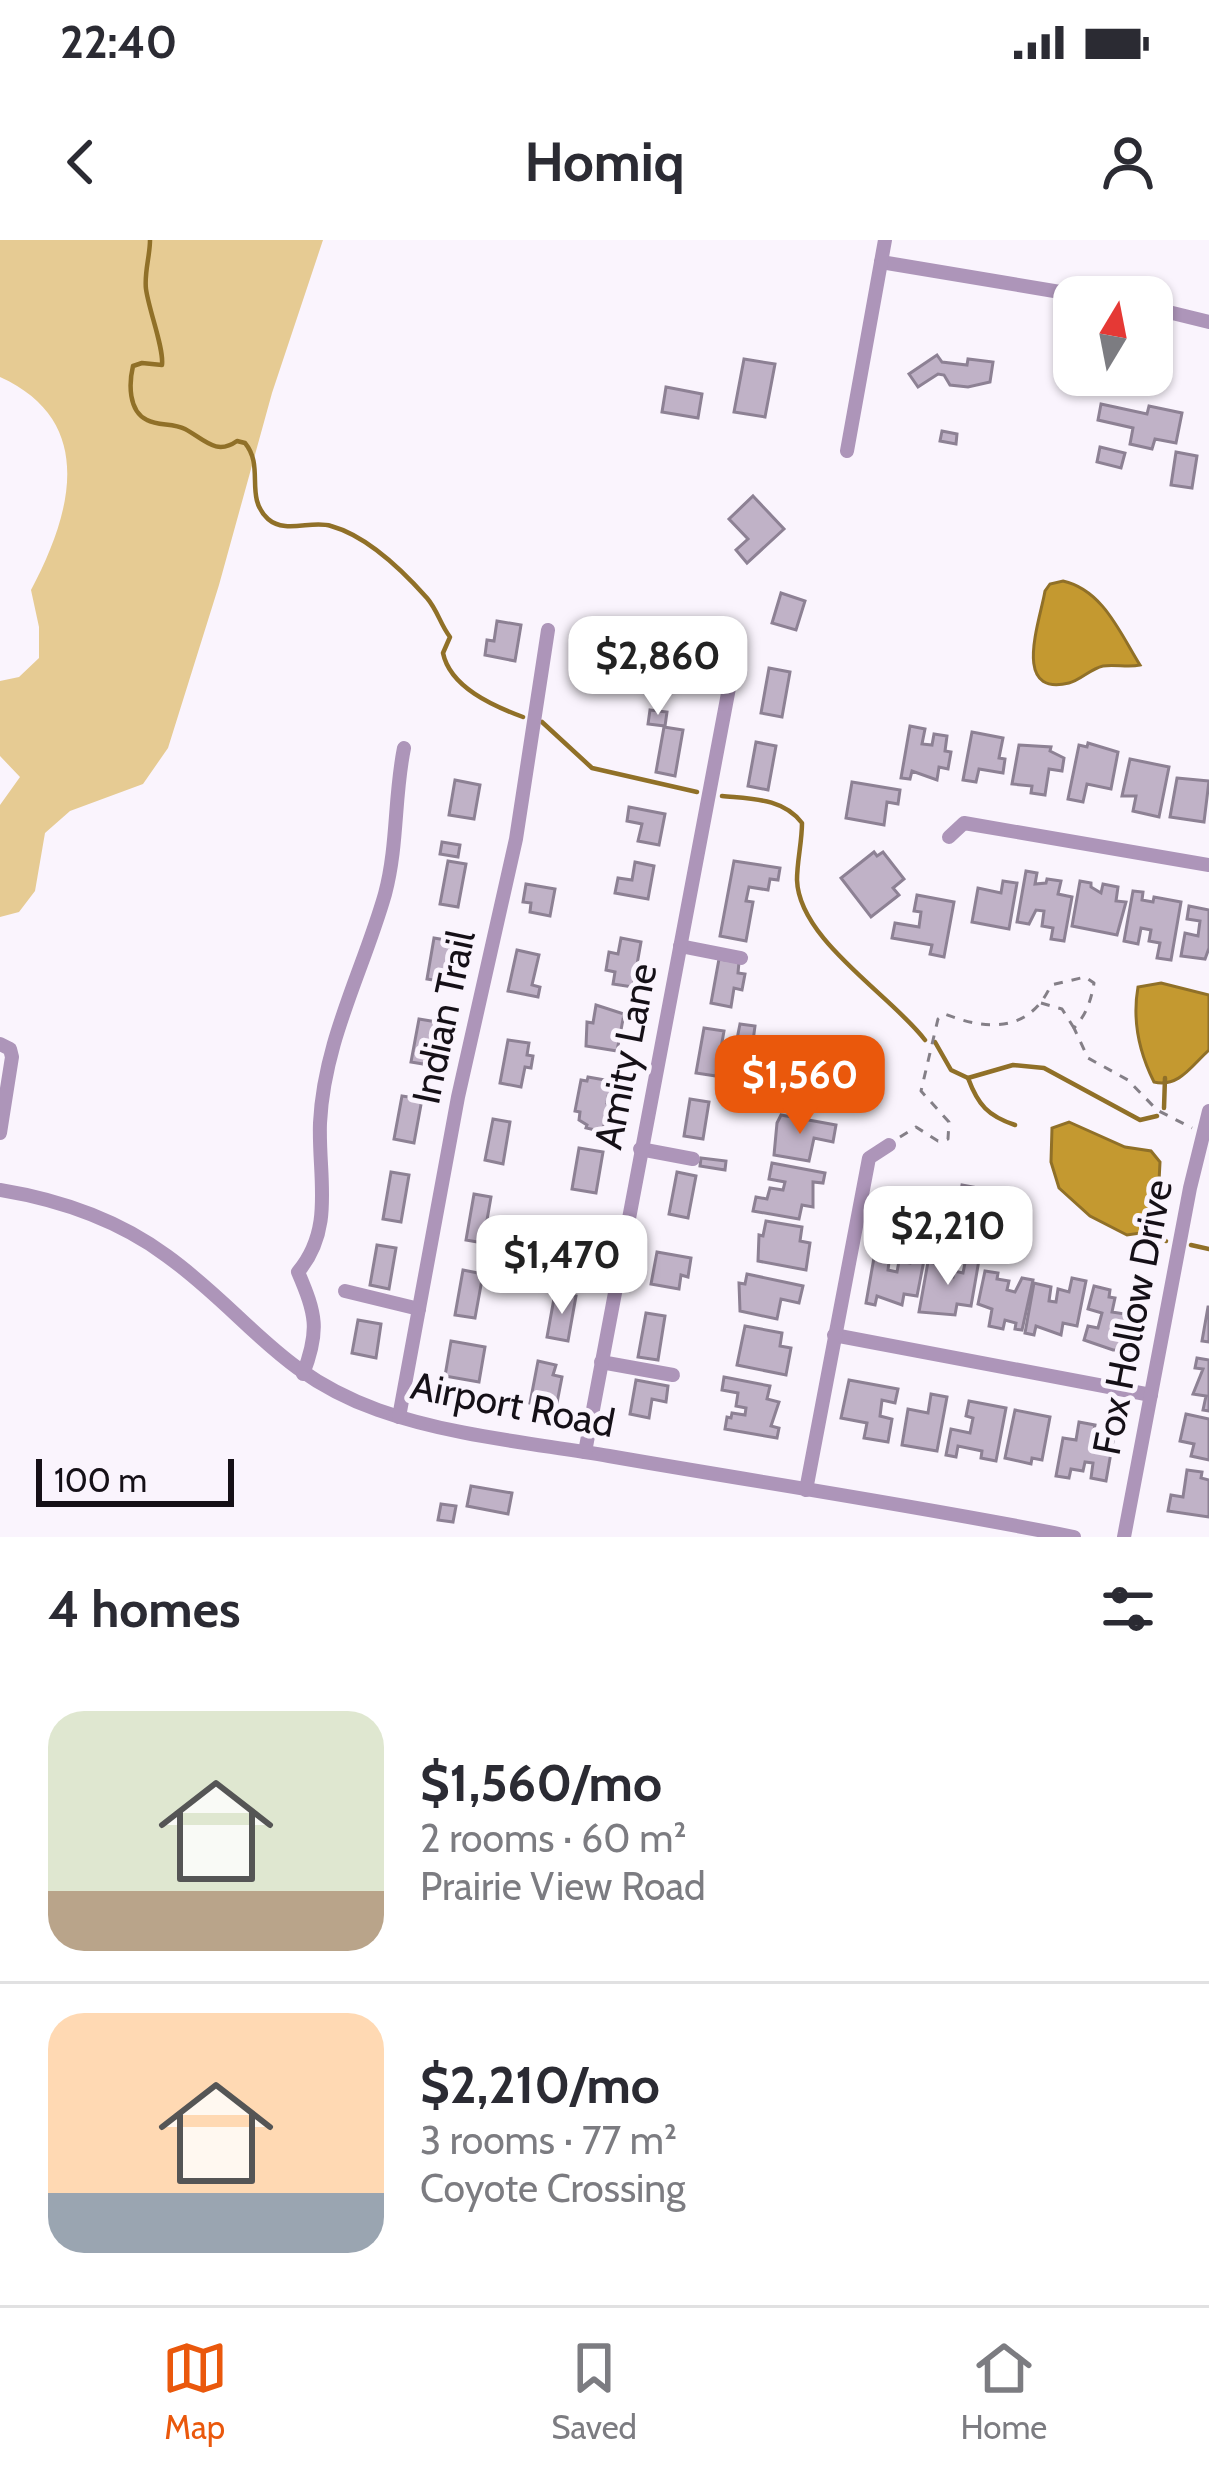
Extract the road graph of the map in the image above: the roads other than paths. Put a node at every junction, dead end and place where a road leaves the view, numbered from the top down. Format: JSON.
{"nodes":[{"id":1,"x":885,"y":240,"type":"edge"},
{"id":2,"x":881,"y":262,"type":"junction"},
{"id":3,"x":1053,"y":291,"type":"edge"},
{"id":4,"x":1173,"y":313,"type":"edge"},
{"id":5,"x":1209,"y":322,"type":"edge"},
{"id":6,"x":847,"y":451,"type":"dead end"},
{"id":7,"x":548,"y":630,"type":"dead end"},
{"id":8,"x":732,"y":672,"type":"dead end"},
{"id":9,"x":404,"y":748,"type":"dead end"},
{"id":10,"x":949,"y":838,"type":"dead end"},
{"id":11,"x":1209,"y":865,"type":"edge"},
{"id":12,"x":680,"y":946,"type":"junction"},
{"id":13,"x":741,"y":958,"type":"dead end"},
{"id":14,"x":0,"y":1044,"type":"edge"},
{"id":15,"x":1209,"y":1111,"type":"edge"},
{"id":16,"x":0,"y":1133,"type":"edge"},
{"id":17,"x":889,"y":1145,"type":"road end"},
{"id":18,"x":640,"y":1149,"type":"junction"},
{"id":19,"x":693,"y":1159,"type":"dead end"},
{"id":20,"x":0,"y":1190,"type":"edge"},
{"id":21,"x":344,"y":1291,"type":"dead end"},
{"id":22,"x":419,"y":1309,"type":"junction"},
{"id":23,"x":834,"y":1335,"type":"junction"},
{"id":24,"x":602,"y":1362,"type":"junction"},
{"id":25,"x":303,"y":1374,"type":"junction"},
{"id":26,"x":673,"y":1375,"type":"dead end"},
{"id":27,"x":1151,"y":1395,"type":"junction"},
{"id":28,"x":399,"y":1417,"type":"junction"},
{"id":29,"x":585,"y":1452,"type":"junction"},
{"id":30,"x":806,"y":1490,"type":"junction"},
{"id":31,"x":1011,"y":1531,"type":"edge"},
{"id":32,"x":1071,"y":1537,"type":"edge"},
{"id":33,"x":1124,"y":1537,"type":"edge"}],
"edges":[{"from":1,"to":2,"type":"street"},
{"from":2,"to":3,"type":"street"},
{"from":2,"to":6,"type":"street"},
{"from":4,"to":5,"type":"street"},
{"from":7,"to":22,"type":"street","name":"Indian Trail"},
{"from":8,"to":12,"type":"street","name":"Amity Lane"},
{"from":9,"to":25,"type":"street"},
{"from":10,"to":11,"type":"street"},
{"from":12,"to":13,"type":"street"},
{"from":12,"to":18,"type":"street","name":"Amity Lane"},
{"from":14,"to":16,"type":"street"},
{"from":15,"to":27,"type":"street","name":"Fox Hollow Drive"},
{"from":17,"to":23,"type":"street"},
{"from":18,"to":19,"type":"street"},
{"from":18,"to":24,"type":"street","name":"Amity Lane"},
{"from":20,"to":25,"type":"street","name":"Airport Road"},
{"from":21,"to":22,"type":"street"},
{"from":22,"to":28,"type":"street","name":"Indian Trail"},
{"from":23,"to":27,"type":"street"},
{"from":23,"to":30,"type":"street"},
{"from":24,"to":26,"type":"street"},
{"from":24,"to":29,"type":"street","name":"Amity Lane"},
{"from":25,"to":28,"type":"street","name":"Airport Road"},
{"from":27,"to":33,"type":"street","name":"Fox Hollow Drive"},
{"from":28,"to":29,"type":"street","name":"Airport Road"},
{"from":29,"to":30,"type":"street","name":"Airport Road"},
{"from":30,"to":31,"type":"street","name":"Airport Road"},
{"from":31,"to":32,"type":"street","name":"Airport Road"}]}
